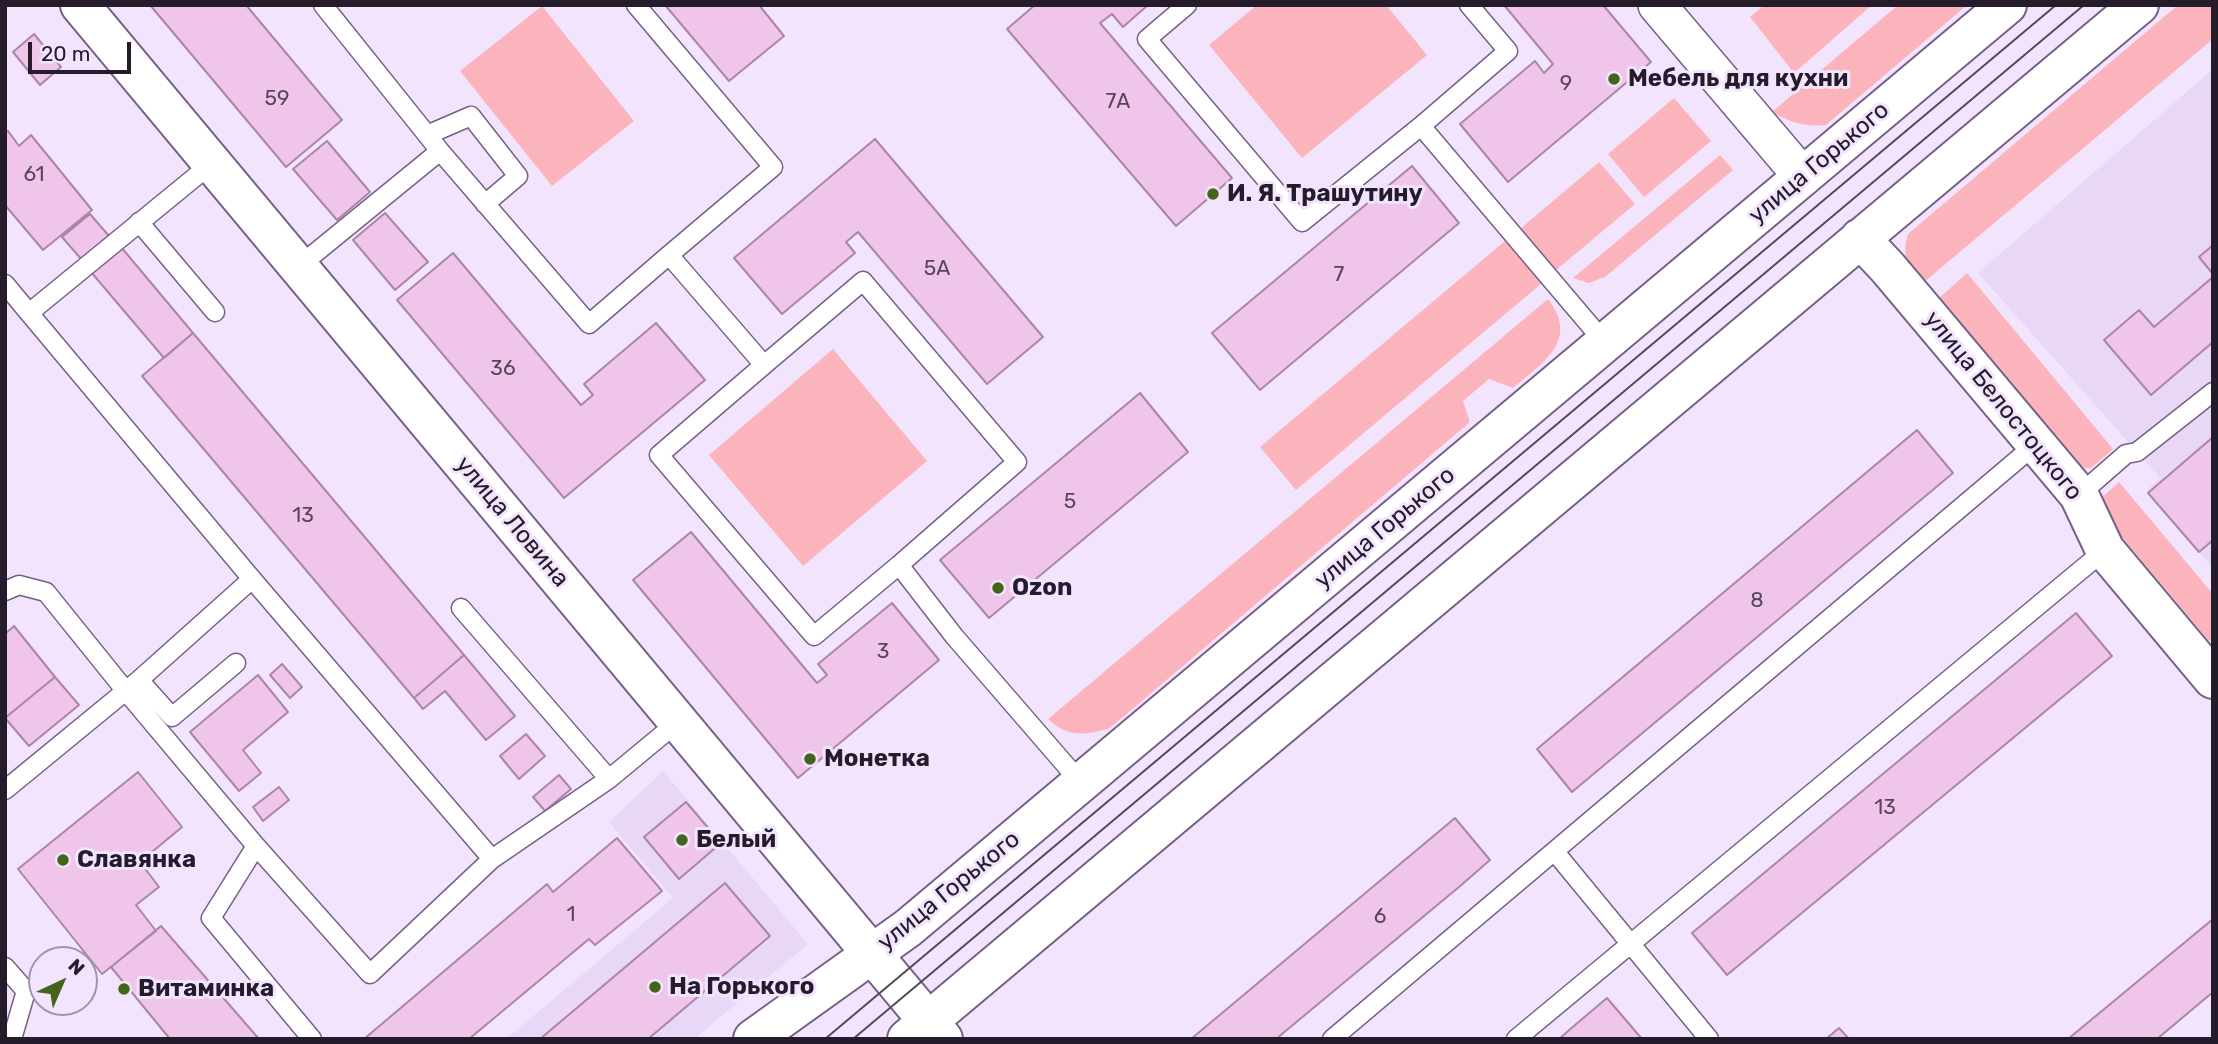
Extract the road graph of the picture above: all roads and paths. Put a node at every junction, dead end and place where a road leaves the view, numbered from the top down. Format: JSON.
{"nodes":[{"id":1,"x":80,"y":5,"type":"edge"},
{"id":2,"x":323,"y":5,"type":"edge"},
{"id":3,"x":636,"y":5,"type":"edge"},
{"id":4,"x":1187,"y":5,"type":"edge"},
{"id":5,"x":1469,"y":5,"type":"edge"},
{"id":6,"x":1657,"y":5,"type":"edge"},
{"id":7,"x":2007,"y":5,"type":"edge"},
{"id":8,"x":2139,"y":5,"type":"edge"},
{"id":9,"x":1421,"y":126,"type":"junction"},
{"id":10,"x":427,"y":135,"type":"junction"},
{"id":11,"x":440,"y":151,"type":"junction"},
{"id":12,"x":211,"y":164,"type":"junction"},
{"id":13,"x":1803,"y":177,"type":"junction"},
{"id":14,"x":485,"y":204,"type":"junction"},
{"id":15,"x":139,"y":222,"type":"junction"},
{"id":16,"x":1860,"y":238,"type":"junction"},
{"id":17,"x":669,"y":255,"type":"junction"},
{"id":18,"x":298,"y":267,"type":"junction"},
{"id":19,"x":5,"y":284,"type":"edge"},
{"id":20,"x":29,"y":313,"type":"junction"},
{"id":21,"x":215,"y":313,"type":"dead end"},
{"id":22,"x":1605,"y":343,"type":"junction"},
{"id":23,"x":764,"y":365,"type":"junction"},
{"id":24,"x":2213,"y":392,"type":"edge"},
{"id":25,"x":2036,"y":444,"type":"junction"},
{"id":26,"x":2079,"y":495,"type":"junction"},
{"id":27,"x":2105,"y":550,"type":"junction"},
{"id":28,"x":900,"y":565,"type":"junction"},
{"id":29,"x":252,"y":579,"type":"junction"},
{"id":30,"x":5,"y":591,"type":"edge"},
{"id":31,"x":461,"y":608,"type":"dead end"},
{"id":32,"x":236,"y":663,"type":"dead end"},
{"id":33,"x":2213,"y":679,"type":"edge"},
{"id":34,"x":132,"y":685,"type":"junction"},
{"id":35,"x":679,"y":721,"type":"junction"},
{"id":36,"x":609,"y":779,"type":"junction"},
{"id":37,"x":1082,"y":784,"type":"junction"},
{"id":38,"x":5,"y":790,"type":"edge"},
{"id":39,"x":256,"y":846,"type":"junction"},
{"id":40,"x":1555,"y":852,"type":"junction"},
{"id":41,"x":492,"y":859,"type":"junction"},
{"id":42,"x":1631,"y":944,"type":"junction"},
{"id":43,"x":873,"y":953,"type":"junction"},
{"id":44,"x":5,"y":967,"type":"edge"},
{"id":45,"x":926,"y":1033,"type":"edge"},
{"id":46,"x":12,"y":1039,"type":"edge"},
{"id":47,"x":312,"y":1039,"type":"edge"},
{"id":48,"x":753,"y":1039,"type":"edge"},
{"id":49,"x":1332,"y":1039,"type":"edge"},
{"id":50,"x":1516,"y":1039,"type":"edge"},
{"id":51,"x":1709,"y":1039,"type":"edge"}],
"edges":[{"from":1,"to":12,"type":"main road","name":"улица Ловина"},
{"from":2,"to":10,"type":"lane"},
{"from":3,"to":17,"type":"lane"},
{"from":4,"to":9,"type":"lane"},
{"from":5,"to":9,"type":"lane"},
{"from":6,"to":13,"type":"street"},
{"from":7,"to":13,"type":"main road","name":"улица Горького"},
{"from":8,"to":16,"type":"main road"},
{"from":9,"to":22,"type":"lane"},
{"from":10,"to":11,"type":"lane"},
{"from":10,"to":14,"type":"lane"},
{"from":11,"to":14,"type":"lane"},
{"from":11,"to":18,"type":"lane"},
{"from":12,"to":15,"type":"lane"},
{"from":12,"to":18,"type":"main road","name":"улица Ловина"},
{"from":13,"to":22,"type":"main road","name":"улица Горького"},
{"from":14,"to":17,"type":"lane"},
{"from":15,"to":20,"type":"lane"},
{"from":15,"to":21,"type":"lane"},
{"from":16,"to":25,"type":"main road","name":"улица Белостоцкого"},
{"from":16,"to":45,"type":"main road"},
{"from":17,"to":23,"type":"lane"},
{"from":18,"to":35,"type":"main road","name":"улица Ловина"},
{"from":19,"to":20,"type":"lane"},
{"from":20,"to":29,"type":"lane"},
{"from":22,"to":37,"type":"main road","name":"улица Горького"},
{"from":23,"to":28,"type":"lane"},
{"from":23,"to":28,"type":"lane"},
{"from":24,"to":26,"type":"lane"},
{"from":25,"to":26,"type":"main road","name":"улица Белостоцкого"},
{"from":25,"to":40,"type":"lane"},
{"from":26,"to":27,"type":"main road","name":"улица Белостоцкого"},
{"from":27,"to":33,"type":"main road","name":"улица Белостоцкого"},
{"from":27,"to":42,"type":"lane"},
{"from":28,"to":37,"type":"lane"},
{"from":29,"to":34,"type":"lane"},
{"from":29,"to":41,"type":"lane"},
{"from":30,"to":34,"type":"lane"},
{"from":31,"to":36,"type":"lane"},
{"from":32,"to":34,"type":"lane"},
{"from":34,"to":38,"type":"lane"},
{"from":34,"to":39,"type":"lane"},
{"from":35,"to":36,"type":"lane"},
{"from":35,"to":43,"type":"main road","name":"улица Ловина"},
{"from":36,"to":41,"type":"lane"},
{"from":37,"to":43,"type":"main road","name":"улица Горького"},
{"from":39,"to":41,"type":"lane"},
{"from":39,"to":47,"type":"lane"},
{"from":40,"to":42,"type":"lane"},
{"from":40,"to":49,"type":"lane"},
{"from":42,"to":50,"type":"lane"},
{"from":42,"to":51,"type":"lane"},
{"from":43,"to":45,"type":"main road","name":"улица Ловина"},
{"from":43,"to":48,"type":"main road","name":"улица Горького"},
{"from":44,"to":46,"type":"lane"}]}
